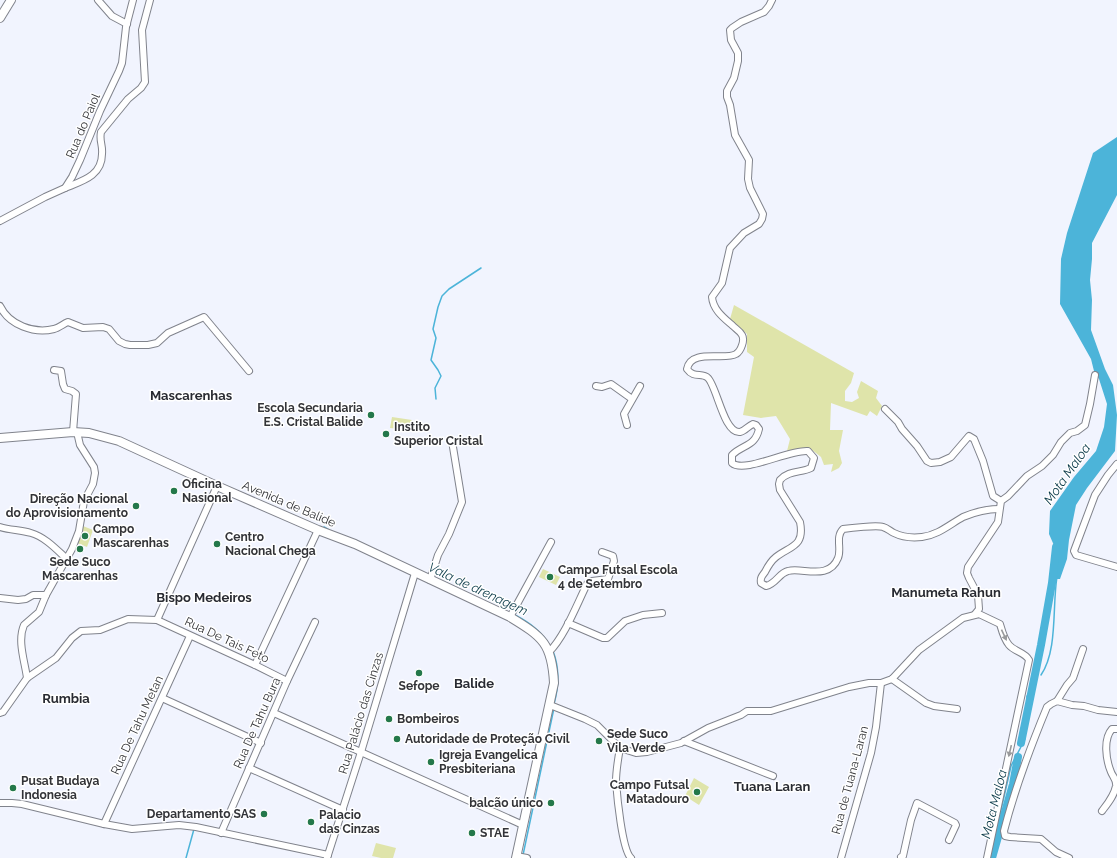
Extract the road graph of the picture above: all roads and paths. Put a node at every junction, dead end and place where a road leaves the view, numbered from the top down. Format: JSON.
{"nodes":[{"id":1,"x":11,"y":0,"type":"edge"},
{"id":2,"x":98,"y":0,"type":"edge"},
{"id":3,"x":133,"y":0,"type":"edge"},
{"id":4,"x":150,"y":0,"type":"edge"},
{"id":5,"x":772,"y":0,"type":"edge"},
{"id":6,"x":0,"y":18,"type":"edge"},
{"id":7,"x":124,"y":23,"type":"junction"},
{"id":8,"x":65,"y":188,"type":"junction"},
{"id":9,"x":0,"y":221,"type":"edge"},
{"id":10,"x":0,"y":306,"type":"edge"},
{"id":11,"x":54,"y":370,"type":"dead end"},
{"id":12,"x":250,"y":371,"type":"dead end"},
{"id":13,"x":1095,"y":374,"type":"dead end"},
{"id":14,"x":596,"y":386,"type":"dead end"},
{"id":15,"x":640,"y":386,"type":"dead end"},
{"id":16,"x":632,"y":399,"type":"junction"},
{"id":17,"x":885,"y":409,"type":"dead end"},
{"id":18,"x":627,"y":425,"type":"dead end"},
{"id":19,"x":75,"y":432,"type":"junction"},
{"id":20,"x":0,"y":438,"type":"edge"},
{"id":21,"x":452,"y":441,"type":"dead end"},
{"id":22,"x":1117,"y":464,"type":"edge"},
{"id":23,"x":217,"y":486,"type":"junction"},
{"id":24,"x":1001,"y":501,"type":"junction"},
{"id":25,"x":999,"y":509,"type":"junction"},
{"id":26,"x":0,"y":527,"type":"edge"},
{"id":27,"x":318,"y":530,"type":"junction"},
{"id":28,"x":551,"y":542,"type":"dead end"},
{"id":29,"x":602,"y":552,"type":"dead end"},
{"id":30,"x":67,"y":559,"type":"junction"},
{"id":31,"x":1117,"y":567,"type":"edge"},
{"id":32,"x":415,"y":573,"type":"junction"},
{"id":33,"x":431,"y":578,"type":"junction"},
{"id":34,"x":46,"y":595,"type":"junction"},
{"id":35,"x":0,"y":598,"type":"edge"},
{"id":36,"x":662,"y":613,"type":"dead end"},
{"id":37,"x":975,"y":614,"type":"junction"},
{"id":38,"x":510,"y":617,"type":"junction"},
{"id":39,"x":157,"y":620,"type":"junction"},
{"id":40,"x":315,"y":622,"type":"dead end"},
{"id":41,"x":568,"y":623,"type":"junction"},
{"id":42,"x":190,"y":636,"type":"junction"},
{"id":43,"x":552,"y":649,"type":"junction"},
{"id":44,"x":1083,"y":649,"type":"dead end"},
{"id":45,"x":255,"y":665,"type":"junction"},
{"id":46,"x":27,"y":678,"type":"junction"},
{"id":47,"x":892,"y":679,"type":"junction"},
{"id":48,"x":287,"y":681,"type":"junction"},
{"id":49,"x":882,"y":683,"type":"junction"},
{"id":50,"x":162,"y":698,"type":"junction"},
{"id":51,"x":1057,"y":701,"type":"junction"},
{"id":52,"x":554,"y":707,"type":"junction"},
{"id":53,"x":957,"y":710,"type":"dead end"},
{"id":54,"x":1117,"y":712,"type":"edge"},
{"id":55,"x":0,"y":713,"type":"edge"},
{"id":56,"x":274,"y":713,"type":"junction"},
{"id":57,"x":1117,"y":729,"type":"edge"},
{"id":58,"x":684,"y":741,"type":"junction"},
{"id":59,"x":261,"y":743,"type":"junction"},
{"id":60,"x":620,"y":748,"type":"junction"},
{"id":61,"x":361,"y":752,"type":"junction"},
{"id":62,"x":249,"y":768,"type":"junction"},
{"id":63,"x":773,"y":776,"type":"dead end"},
{"id":64,"x":0,"y":804,"type":"edge"},
{"id":65,"x":343,"y":810,"type":"junction"},
{"id":66,"x":1102,"y":811,"type":"dead end"},
{"id":67,"x":104,"y":824,"type":"junction"},
{"id":68,"x":523,"y":825,"type":"junction"},
{"id":69,"x":221,"y":833,"type":"junction"},
{"id":70,"x":949,"y":840,"type":"dead end"},
{"id":71,"x":328,"y":856,"type":"edge"},
{"id":72,"x":516,"y":857,"type":"edge"},
{"id":73,"x":902,"y":857,"type":"edge"},
{"id":74,"x":527,"y":858,"type":"edge"},
{"id":75,"x":631,"y":858,"type":"edge"},
{"id":76,"x":841,"y":858,"type":"edge"},
{"id":77,"x":987,"y":858,"type":"edge"},
{"id":78,"x":1069,"y":858,"type":"edge"}],
"edges":[{"from":1,"to":6,"type":"main road"},
{"from":2,"to":7,"type":"street"},
{"from":3,"to":7,"type":"street","name":"Rua do Paiol"},
{"from":4,"to":8,"type":"street"},
{"from":5,"to":25,"type":"street"},
{"from":7,"to":8,"type":"street","name":"Rua do Paiol"},
{"from":8,"to":9,"type":"street"},
{"from":10,"to":12,"type":"street"},
{"from":11,"to":19,"type":"street"},
{"from":13,"to":24,"type":"street"},
{"from":14,"to":16,"type":"street"},
{"from":15,"to":16,"type":"street"},
{"from":16,"to":18,"type":"street"},
{"from":17,"to":24,"type":"street"},
{"from":19,"to":20,"type":"main road","name":"Avenida de Balide"},
{"from":19,"to":23,"type":"main road","name":"Avenida de Balide"},
{"from":19,"to":30,"type":"street"},
{"from":21,"to":33,"type":"street"},
{"from":22,"to":31,"type":"street"},
{"from":23,"to":27,"type":"main road","name":"Avenida de Balide"},
{"from":23,"to":39,"type":"street"},
{"from":24,"to":25,"type":"street"},
{"from":25,"to":37,"type":"street"},
{"from":26,"to":30,"type":"street"},
{"from":27,"to":32,"type":"main road","name":"Avenida de Balide"},
{"from":27,"to":45,"type":"street"},
{"from":28,"to":38,"type":"street"},
{"from":29,"to":41,"type":"street"},
{"from":30,"to":34,"type":"street"},
{"from":32,"to":33,"type":"main road","name":"Avenida de Balide"},
{"from":32,"to":61,"type":"street","name":"Rua Palácio das Cinzas"},
{"from":33,"to":38,"type":"main road","name":"Avenida de Balide"},
{"from":34,"to":35,"type":"street"},
{"from":34,"to":46,"type":"street"},
{"from":36,"to":41,"type":"street"},
{"from":37,"to":47,"type":"street"},
{"from":37,"to":77,"type":"street","one_way":true},
{"from":38,"to":43,"type":"main road","name":"Avenida de Balide"},
{"from":39,"to":42,"type":"street","name":"Rua De Tais Feto"},
{"from":39,"to":46,"type":"street"},
{"from":40,"to":48,"type":"street","name":"Rua De Tahu Bura"},
{"from":41,"to":43,"type":"street"},
{"from":42,"to":45,"type":"street","name":"Rua De Tais Feto"},
{"from":42,"to":50,"type":"street","name":"Rua De Tahu Metan"},
{"from":43,"to":52,"type":"main road"},
{"from":44,"to":51,"type":"street"},
{"from":45,"to":48,"type":"street","name":"Rua De Tais Feto"},
{"from":46,"to":55,"type":"street"},
{"from":47,"to":49,"type":"street"},
{"from":47,"to":53,"type":"street"},
{"from":48,"to":56,"type":"street","name":"Rua De Tahu Bura"},
{"from":49,"to":58,"type":"street"},
{"from":49,"to":76,"type":"street","name":"Rua de Tuana-Laran"},
{"from":50,"to":59,"type":"street"},
{"from":50,"to":67,"type":"street","name":"Rua De Tahu Metan"},
{"from":51,"to":54,"type":"street"},
{"from":51,"to":78,"type":"street"},
{"from":52,"to":60,"type":"street"},
{"from":52,"to":68,"type":"main road"},
{"from":56,"to":59,"type":"street","name":"Rua De Tahu Bura"},
{"from":56,"to":61,"type":"street"},
{"from":57,"to":66,"type":"street"},
{"from":58,"to":60,"type":"street"},
{"from":58,"to":63,"type":"street"},
{"from":59,"to":62,"type":"street","name":"Rua De Tahu Bura"},
{"from":60,"to":75,"type":"street"},
{"from":61,"to":65,"type":"street","name":"Rua Palácio das Cinzas"},
{"from":61,"to":68,"type":"street"},
{"from":62,"to":65,"type":"street"},
{"from":62,"to":69,"type":"street","name":"Rua De Tahu Bura"},
{"from":64,"to":67,"type":"street"},
{"from":65,"to":71,"type":"street","name":"Rua Palácio das Cinzas"},
{"from":67,"to":69,"type":"street"},
{"from":68,"to":72,"type":"main road"},
{"from":69,"to":71,"type":"street"},
{"from":70,"to":73,"type":"street"},
{"from":72,"to":74,"type":"street"}]}
